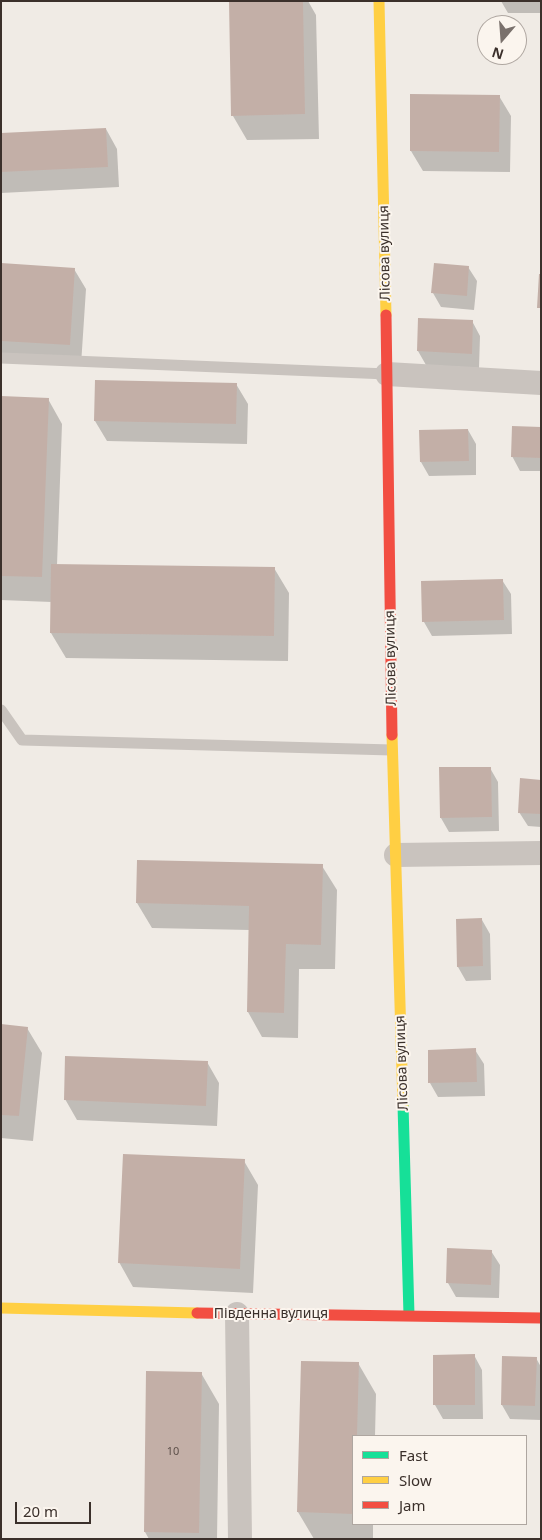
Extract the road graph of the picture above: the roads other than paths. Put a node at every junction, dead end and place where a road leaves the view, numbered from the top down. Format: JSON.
{"nodes":[{"id":1,"x":379,"y":1,"type":"edge"},
{"id":2,"x":1,"y":358,"type":"edge"},
{"id":3,"x":387,"y":374,"type":"junction"},
{"id":4,"x":541,"y":383,"type":"edge"},
{"id":5,"x":1,"y":710,"type":"edge"},
{"id":6,"x":392,"y":750,"type":"junction"},
{"id":7,"x":541,"y":853,"type":"edge"},
{"id":8,"x":396,"y":855,"type":"junction"},
{"id":9,"x":1,"y":1308,"type":"edge"},
{"id":10,"x":237,"y":1314,"type":"junction"},
{"id":11,"x":409,"y":1315,"type":"junction"},
{"id":12,"x":541,"y":1318,"type":"edge"},
{"id":13,"x":240,"y":1539,"type":"edge"}],
"edges":[{"from":1,"to":3,"type":"street","name":"Лісова вулиця"},
{"from":2,"to":3,"type":"lane"},
{"from":3,"to":4,"type":"street"},
{"from":3,"to":6,"type":"street","name":"Лісова вулиця"},
{"from":5,"to":6,"type":"lane"},
{"from":6,"to":8,"type":"street","name":"Лісова вулиця"},
{"from":7,"to":8,"type":"street"},
{"from":8,"to":11,"type":"street","name":"Лісова вулиця"},
{"from":9,"to":10,"type":"street","name":"Південна вулиця"},
{"from":10,"to":11,"type":"street","name":"Південна вулиця"},
{"from":10,"to":13,"type":"street"},
{"from":11,"to":12,"type":"street","name":"Південна вулиця"}]}
